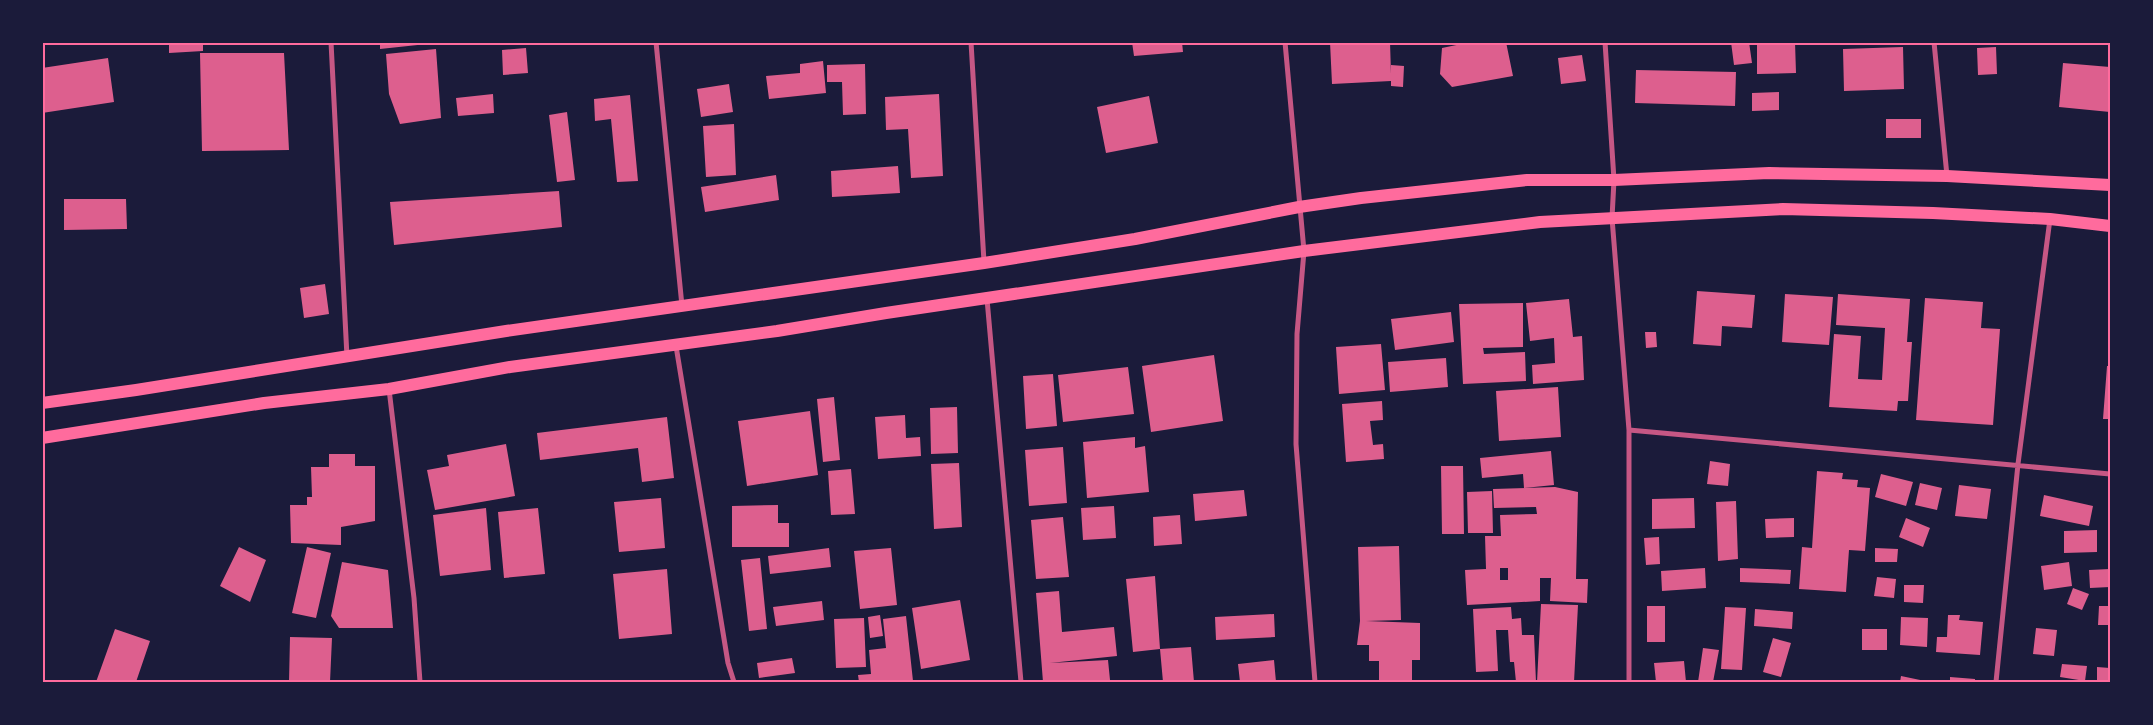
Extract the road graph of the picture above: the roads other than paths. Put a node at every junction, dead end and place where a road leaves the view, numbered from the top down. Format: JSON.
{"nodes":[{"id":1,"x":331,"y":42,"type":"edge"},
{"id":2,"x":656,"y":42,"type":"edge"},
{"id":3,"x":971,"y":42,"type":"edge"},
{"id":4,"x":1285,"y":42,"type":"edge"},
{"id":5,"x":1605,"y":42,"type":"edge"},
{"id":6,"x":1934,"y":42,"type":"edge"},
{"id":7,"x":1948,"y":176,"type":"junction"},
{"id":8,"x":1614,"y":180,"type":"junction"},
{"id":9,"x":2110,"y":184,"type":"edge"},
{"id":10,"x":1299,"y":207,"type":"junction"},
{"id":11,"x":1612,"y":218,"type":"junction"},
{"id":12,"x":2050,"y":219,"type":"junction"},
{"id":13,"x":2110,"y":226,"type":"edge"},
{"id":14,"x":1304,"y":251,"type":"junction"},
{"id":15,"x":984,"y":263,"type":"junction"},
{"id":16,"x":987,"y":299,"type":"junction"},
{"id":17,"x":682,"y":306,"type":"junction"},
{"id":18,"x":676,"y":346,"type":"junction"},
{"id":19,"x":347,"y":358,"type":"junction"},
{"id":20,"x":389,"y":389,"type":"junction"},
{"id":21,"x":42,"y":403,"type":"edge"},
{"id":22,"x":1629,"y":430,"type":"junction"},
{"id":23,"x":42,"y":438,"type":"edge"},
{"id":24,"x":2018,"y":464,"type":"junction"},
{"id":25,"x":2110,"y":474,"type":"edge"},
{"id":26,"x":420,"y":682,"type":"edge"},
{"id":27,"x":734,"y":682,"type":"edge"},
{"id":28,"x":1021,"y":682,"type":"edge"},
{"id":29,"x":1315,"y":682,"type":"edge"},
{"id":30,"x":1629,"y":682,"type":"edge"},
{"id":31,"x":1996,"y":682,"type":"edge"}],
"edges":[{"from":1,"to":19,"type":"street"},
{"from":2,"to":17,"type":"street"},
{"from":3,"to":15,"type":"street"},
{"from":4,"to":10,"type":"street"},
{"from":5,"to":8,"type":"street"},
{"from":6,"to":7,"type":"street"},
{"from":7,"to":8,"type":"main road"},
{"from":7,"to":9,"type":"main road"},
{"from":8,"to":10,"type":"main road"},
{"from":8,"to":11,"type":"street"},
{"from":10,"to":14,"type":"street"},
{"from":10,"to":15,"type":"main road"},
{"from":11,"to":12,"type":"main road"},
{"from":11,"to":14,"type":"main road"},
{"from":11,"to":22,"type":"street"},
{"from":12,"to":13,"type":"main road"},
{"from":12,"to":24,"type":"street"},
{"from":14,"to":16,"type":"main road"},
{"from":14,"to":29,"type":"street"},
{"from":15,"to":17,"type":"main road"},
{"from":16,"to":18,"type":"main road"},
{"from":16,"to":28,"type":"street"},
{"from":17,"to":19,"type":"main road"},
{"from":18,"to":20,"type":"main road"},
{"from":18,"to":27,"type":"street"},
{"from":19,"to":21,"type":"main road"},
{"from":20,"to":23,"type":"main road"},
{"from":20,"to":26,"type":"street"},
{"from":22,"to":24,"type":"street"},
{"from":22,"to":30,"type":"street"},
{"from":24,"to":25,"type":"street"},
{"from":24,"to":31,"type":"street"}]}
